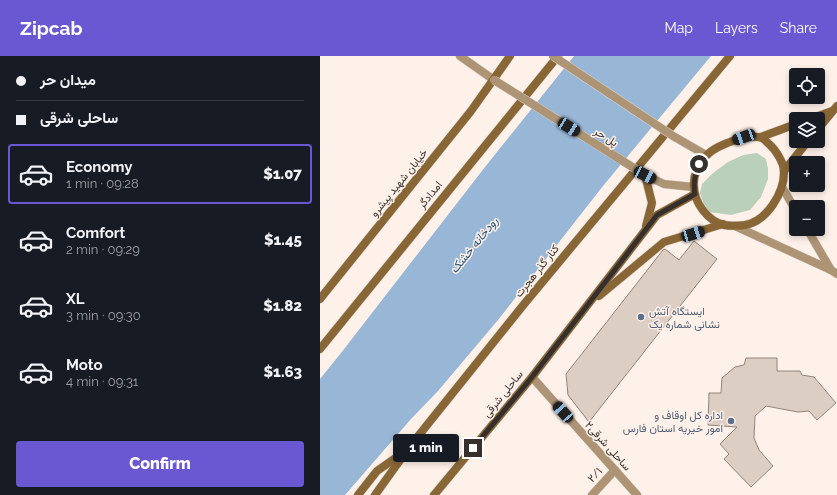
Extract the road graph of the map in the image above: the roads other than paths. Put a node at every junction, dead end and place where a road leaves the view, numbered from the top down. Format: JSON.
{"nodes":[{"id":1,"x":460,"y":56,"type":"edge"},
{"id":2,"x":510,"y":56,"type":"edge"},
{"id":3,"x":552,"y":56,"type":"edge"},
{"id":4,"x":558,"y":56,"type":"edge"},
{"id":5,"x":730,"y":56,"type":"edge"},
{"id":6,"x":494,"y":80,"type":"junction"},
{"id":7,"x":835,"y":108,"type":"edge"},
{"id":8,"x":825,"y":112,"type":"edge"},
{"id":9,"x":825,"y":120,"type":"edge"},
{"id":10,"x":789,"y":127,"type":"edge"},
{"id":11,"x":761,"y":137,"type":"junction"},
{"id":12,"x":802,"y":148,"type":"edge"},
{"id":13,"x":706,"y":155,"type":"junction"},
{"id":14,"x":784,"y":171,"type":"junction"},
{"id":15,"x":645,"y":175,"type":"junction"},
{"id":16,"x":782,"y":187,"type":"junction"},
{"id":17,"x":694,"y":191,"type":"junction"},
{"id":18,"x":790,"y":200,"type":"edge"},
{"id":19,"x":723,"y":224,"type":"junction"},
{"id":20,"x":735,"y":226,"type":"junction"},
{"id":21,"x":645,"y":230,"type":"junction"},
{"id":22,"x":811,"y":236,"type":"edge"},
{"id":23,"x":834,"y":272,"type":"edge"},
{"id":24,"x":320,"y":299,"type":"edge"},
{"id":25,"x":588,"y":305,"type":"junction"},
{"id":26,"x":320,"y":349,"type":"edge"},
{"id":27,"x":532,"y":377,"type":"junction"},
{"id":28,"x":407,"y":450,"type":"junction"},
{"id":29,"x":615,"y":470,"type":"junction"},
{"id":30,"x":358,"y":495,"type":"edge"},
{"id":31,"x":375,"y":495,"type":"edge"},
{"id":32,"x":434,"y":495,"type":"edge"},
{"id":33,"x":592,"y":495,"type":"edge"},
{"id":34,"x":637,"y":495,"type":"edge"}],
"edges":[{"from":1,"to":6,"type":"street","name":"پل حر"},
{"from":2,"to":6,"type":"main road","name":"خیابان شهید پیشرو"},
{"from":3,"to":13,"type":"street","bridge":true},
{"from":4,"to":26,"type":"main road","name":"امدادگر"},
{"from":5,"to":28,"type":"main road","name":"کنار گذر هجرت"},
{"from":6,"to":15,"type":"street","name":"پل حر","bridge":true},
{"from":6,"to":24,"type":"main road","name":"خیابان شهید پیشرو"},
{"from":7,"to":8,"type":"main road"},
{"from":7,"to":9,"type":"main road"},
{"from":10,"to":11,"type":"main road"},
{"from":11,"to":13,"type":"main road"},
{"from":11,"to":14,"type":"main road"},
{"from":12,"to":14,"type":"main road"},
{"from":13,"to":17,"type":"main road"},
{"from":14,"to":16,"type":"main road"},
{"from":15,"to":17,"type":"street","name":"پل حر"},
{"from":15,"to":21,"type":"main road"},
{"from":16,"to":18,"type":"street"},
{"from":16,"to":20,"type":"main road"},
{"from":17,"to":19,"type":"main road"},
{"from":17,"to":21,"type":"main road","name":"ساحلی شرقی"},
{"from":19,"to":20,"type":"main road"},
{"from":19,"to":25,"type":"main road","name":"ساحلی شرقی"},
{"from":20,"to":23,"type":"street"},
{"from":21,"to":25,"type":"main road","name":"ساحلی شرقی"},
{"from":22,"to":23,"type":"street"},
{"from":25,"to":27,"type":"main road","name":"ساحلی شرقی"},
{"from":27,"to":29,"type":"street","name":"ساحلی شرقی۲"},
{"from":27,"to":32,"type":"main road","name":"ساحلی شرقی"},
{"from":28,"to":30,"type":"main road","name":"کنار گذر هجرت"},
{"from":28,"to":31,"type":"main road"},
{"from":29,"to":33,"type":"street","name":"۲/‍‍۱"},
{"from":29,"to":34,"type":"street","name":"ساحلی شرقی۲"}]}
